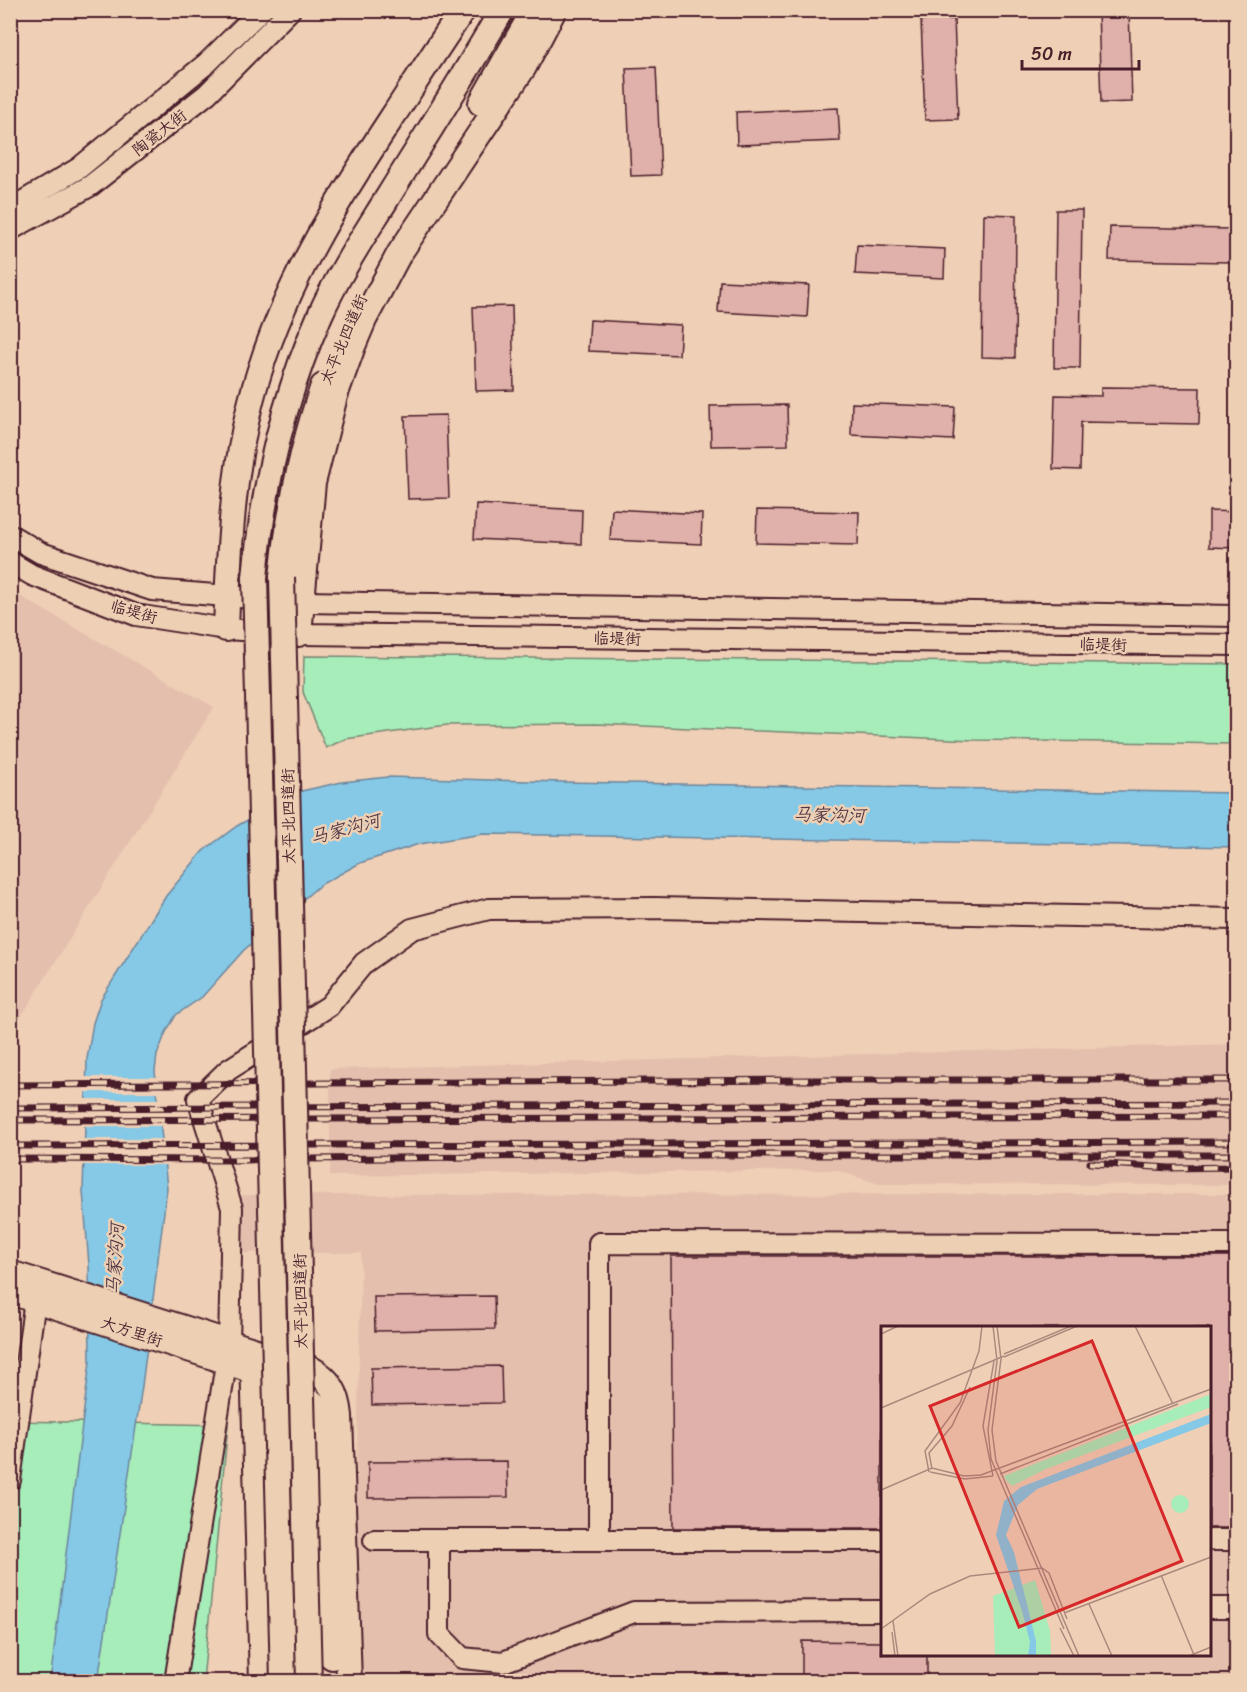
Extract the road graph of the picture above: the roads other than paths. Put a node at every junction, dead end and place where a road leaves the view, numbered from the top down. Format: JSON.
{"nodes":[{"id":1,"x":261,"y":10,"type":"edge"},
{"id":2,"x":290,"y":10,"type":"edge"},
{"id":3,"x":463,"y":10,"type":"edge"},
{"id":4,"x":502,"y":10,"type":"edge"},
{"id":5,"x":534,"y":10,"type":"edge"},
{"id":6,"x":554,"y":10,"type":"edge"},
{"id":7,"x":10,"y":209,"type":"edge"},
{"id":8,"x":10,"y":230,"type":"edge"},
{"id":9,"x":10,"y":534,"type":"edge"},
{"id":10,"x":10,"y":562,"type":"edge"},
{"id":11,"x":228,"y":595,"type":"junction"},
{"id":12,"x":302,"y":602,"type":"junction"},
{"id":13,"x":1236,"y":616,"type":"edge"},
{"id":14,"x":226,"y":629,"type":"junction"},
{"id":15,"x":299,"y":634,"type":"junction"},
{"id":16,"x":1236,"y":645,"type":"edge"},
{"id":17,"x":1236,"y":919,"type":"edge"},
{"id":18,"x":1236,"y":1244,"type":"edge"},
{"id":19,"x":10,"y":1273,"type":"edge"},
{"id":20,"x":10,"y":1292,"type":"edge"},
{"id":21,"x":37,"y":1292,"type":"junction"},
{"id":22,"x":228,"y":1352,"type":"junction"},
{"id":23,"x":253,"y":1360,"type":"junction"},
{"id":24,"x":10,"y":1480,"type":"edge"},
{"id":25,"x":374,"y":1540,"type":"dead end"},
{"id":26,"x":439,"y":1540,"type":"junction"},
{"id":27,"x":599,"y":1540,"type":"junction"},
{"id":28,"x":881,"y":1540,"type":"edge"},
{"id":29,"x":1211,"y":1540,"type":"edge"},
{"id":30,"x":1236,"y":1540,"type":"edge"},
{"id":31,"x":1211,"y":1608,"type":"edge"},
{"id":32,"x":1236,"y":1608,"type":"edge"},
{"id":33,"x":881,"y":1611,"type":"edge"},
{"id":34,"x":175,"y":1682,"type":"edge"},
{"id":35,"x":262,"y":1682,"type":"edge"},
{"id":36,"x":283,"y":1682,"type":"edge"},
{"id":37,"x":309,"y":1682,"type":"edge"},
{"id":38,"x":333,"y":1682,"type":"edge"},
{"id":39,"x":349,"y":1682,"type":"edge"}],
"edges":[{"from":1,"to":7,"type":"street","name":"陶瓷大街"},
{"from":2,"to":8,"type":"street","name":"陶瓷大街"},
{"from":3,"to":11,"type":"main road"},
{"from":4,"to":36,"type":"main road","name":"太平北四道街","bridge":true},
{"from":5,"to":37,"type":"main road","name":"太平北四道街","bridge":true},
{"from":6,"to":12,"type":"main road","name":"太平北四道街"},
{"from":9,"to":11,"type":"street","name":"临堤街"},
{"from":10,"to":14,"type":"street","name":"临堤街"},
{"from":11,"to":12,"type":"street","name":"临堤街"},
{"from":11,"to":14,"type":"main road"},
{"from":12,"to":13,"type":"street","name":"临堤街"},
{"from":12,"to":15,"type":"main road","name":"太平北四道街"},
{"from":14,"to":15,"type":"street","name":"临堤街"},
{"from":15,"to":16,"type":"street","name":"临堤街"},
{"from":17,"to":22,"type":"street"},
{"from":18,"to":27,"type":"street"},
{"from":19,"to":21,"type":"main road","name":"大方里街"},
{"from":20,"to":21,"type":"main road","name":"大方里街"},
{"from":21,"to":22,"type":"main road","name":"大方里街"},
{"from":21,"to":24,"type":"street"},
{"from":22,"to":23,"type":"main road","name":"大方里街"},
{"from":22,"to":34,"type":"street"},
{"from":23,"to":35,"type":"main road"},
{"from":23,"to":38,"type":"main road"},
{"from":23,"to":39,"type":"main road"},
{"from":25,"to":26,"type":"street"},
{"from":26,"to":27,"type":"street"},
{"from":26,"to":33,"type":"street"},
{"from":27,"to":28,"type":"street"},
{"from":29,"to":30,"type":"street"},
{"from":31,"to":32,"type":"street"}]}
